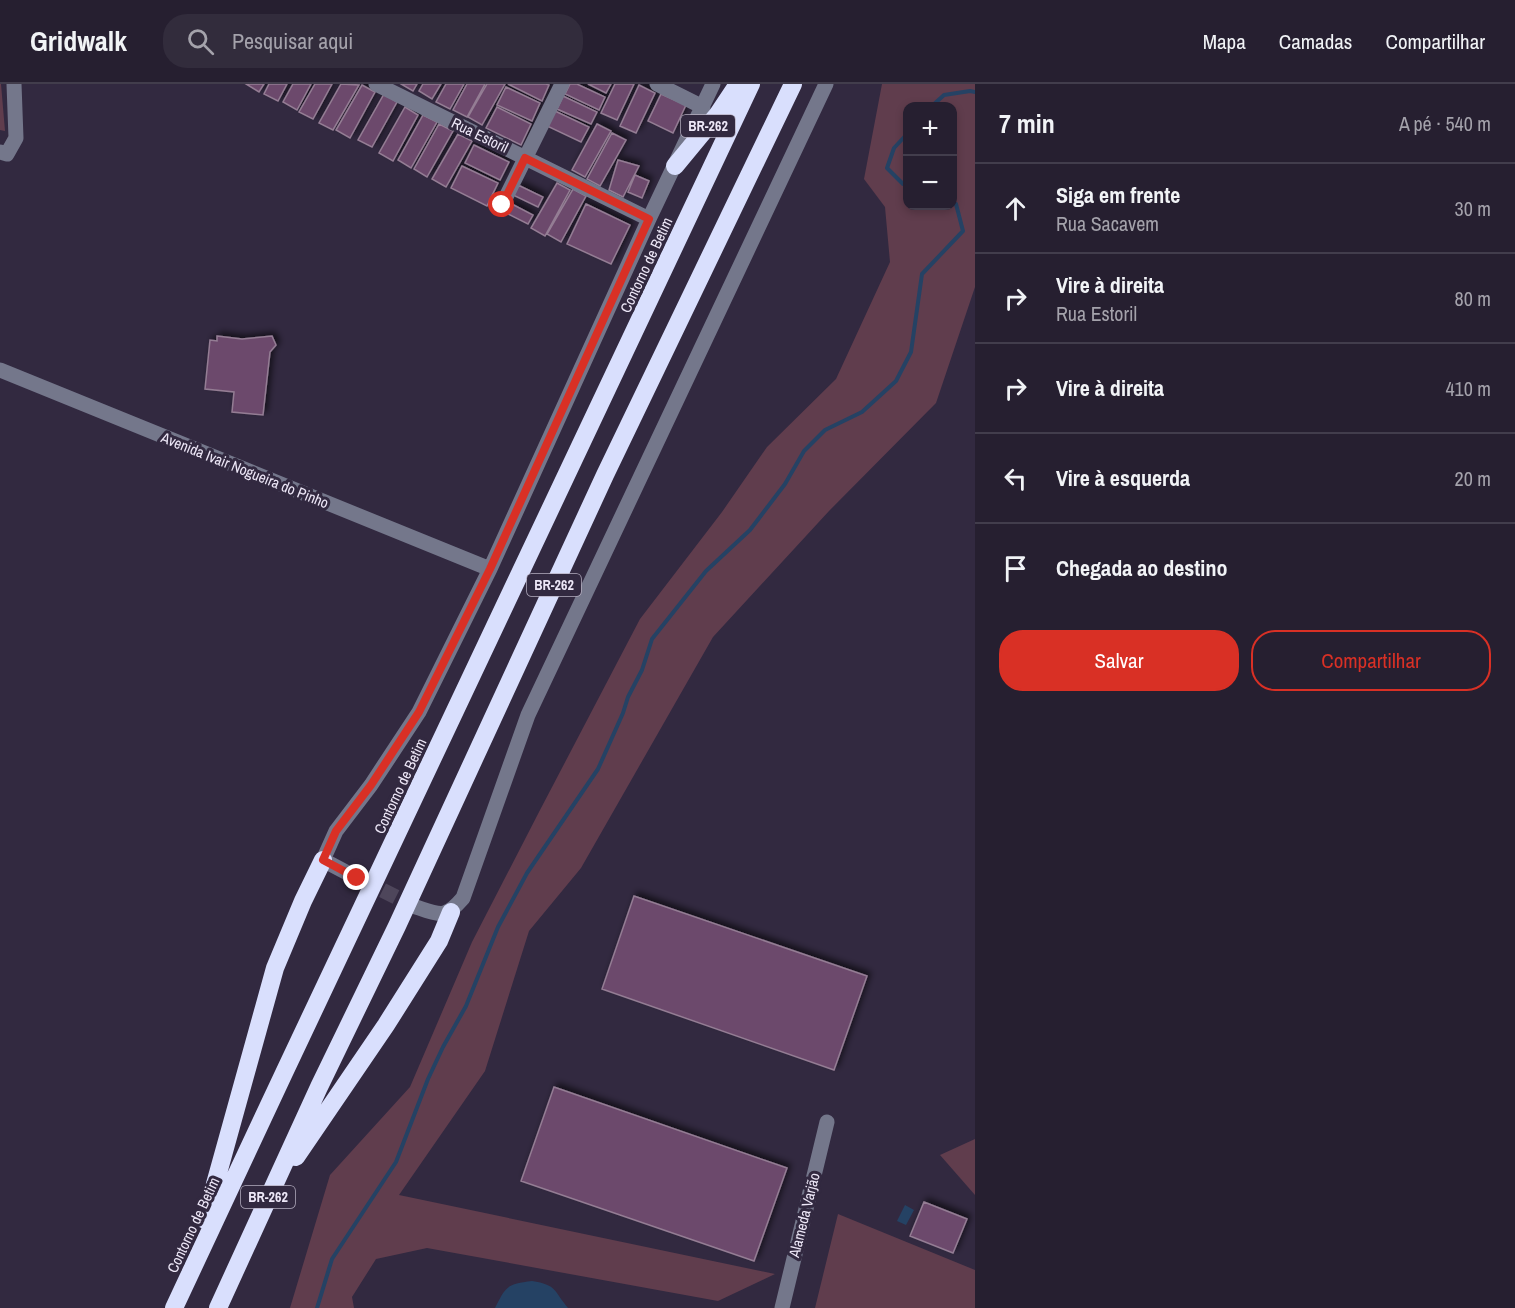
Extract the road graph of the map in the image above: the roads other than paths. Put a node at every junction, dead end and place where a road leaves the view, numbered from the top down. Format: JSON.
{"nodes":[{"id":1,"x":14,"y":84,"type":"edge"},
{"id":2,"x":376,"y":84,"type":"edge"},
{"id":3,"x":562,"y":84,"type":"edge"},
{"id":4,"x":657,"y":84,"type":"edge"},
{"id":5,"x":713,"y":84,"type":"edge"},
{"id":6,"x":738,"y":84,"type":"edge"},
{"id":7,"x":751,"y":84,"type":"edge"},
{"id":8,"x":793,"y":84,"type":"edge"},
{"id":9,"x":826,"y":84,"type":"edge"},
{"id":10,"x":703,"y":107,"type":"junction"},
{"id":11,"x":3,"y":153,"type":"edge"},
{"id":12,"x":525,"y":158,"type":"junction"},
{"id":13,"x":675,"y":166,"type":"junction"},
{"id":14,"x":502,"y":205,"type":"dead end"},
{"id":15,"x":649,"y":219,"type":"junction"},
{"id":16,"x":0,"y":370,"type":"edge"},
{"id":17,"x":490,"y":569,"type":"junction"},
{"id":18,"x":323,"y":860,"type":"junction"},
{"id":19,"x":357,"y":878,"type":"tunnel mouth"},
{"id":20,"x":416,"y":907,"type":"tunnel mouth"},
{"id":21,"x":451,"y":912,"type":"junction"},
{"id":22,"x":827,"y":1122,"type":"dead end"},
{"id":23,"x":269,"y":1195,"type":"junction"},
{"id":24,"x":192,"y":1270,"type":"junction"},
{"id":25,"x":174,"y":1308,"type":"edge"},
{"id":26,"x":218,"y":1308,"type":"edge"},
{"id":27,"x":782,"y":1308,"type":"edge"}],
"edges":[{"from":1,"to":11,"type":"street"},
{"from":2,"to":12,"type":"street","name":"Rua Estoril"},
{"from":3,"to":12,"type":"street"},
{"from":4,"to":10,"type":"street"},
{"from":5,"to":10,"type":"street"},
{"from":6,"to":13,"type":"highway","number":"BR-262"},
{"from":7,"to":24,"type":"highway","name":"Contorno de Betim","number":"BR-262"},
{"from":8,"to":23,"type":"highway","number":"BR-262"},
{"from":9,"to":21,"type":"street","number":"BR-262"},
{"from":10,"to":13,"type":"street"},
{"from":12,"to":14,"type":"street"},
{"from":12,"to":15,"type":"street","name":"Rua Estoril"},
{"from":13,"to":15,"type":"street"},
{"from":15,"to":17,"type":"street"},
{"from":16,"to":17,"type":"street","name":"Avenida Ivair Nogueira do Pinho"},
{"from":17,"to":18,"type":"street"},
{"from":18,"to":19,"type":"street"},
{"from":18,"to":24,"type":"highway"},
{"from":20,"to":21,"type":"street"},
{"from":21,"to":23,"type":"highway"},
{"from":22,"to":27,"type":"street","name":"Alameda Varjão"},
{"from":23,"to":26,"type":"highway","number":"BR-262"},
{"from":24,"to":25,"type":"highway","name":"Contorno de Betim","number":"BR-262"}]}
